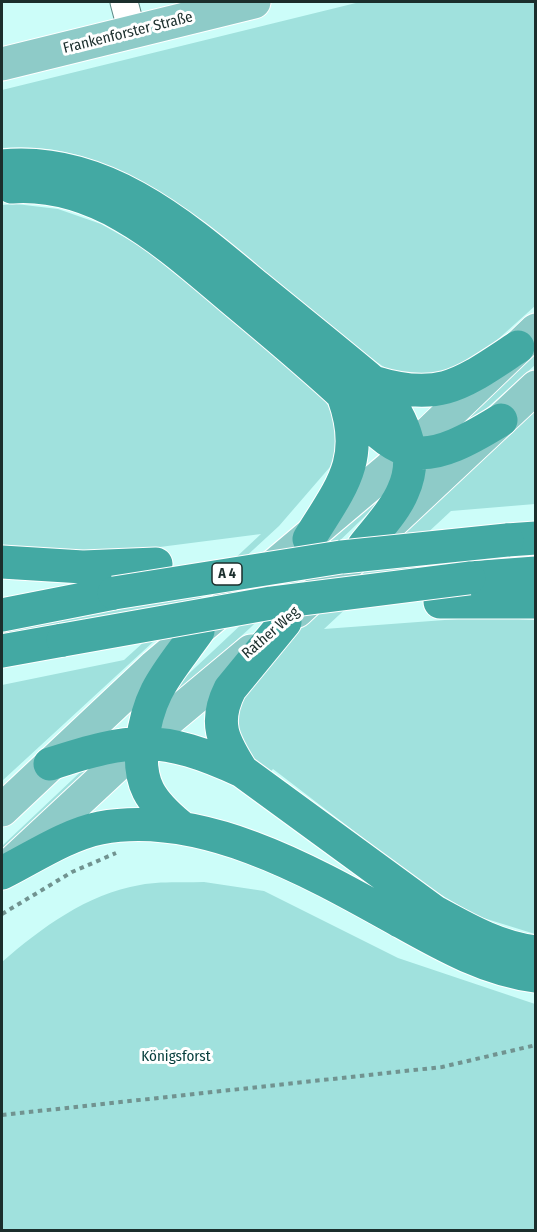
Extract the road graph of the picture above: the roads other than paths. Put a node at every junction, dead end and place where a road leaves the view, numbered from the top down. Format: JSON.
{"nodes":[{"id":1,"x":254,"y":2,"type":"edge"},
{"id":2,"x":128,"y":17,"type":"edge"},
{"id":3,"x":2,"y":64,"type":"edge"},
{"id":4,"x":2,"y":166,"type":"edge"},
{"id":5,"x":2,"y":188,"type":"edge"},
{"id":6,"x":527,"y":339,"type":"edge"},
{"id":7,"x":374,"y":382,"type":"junction"},
{"id":8,"x":536,"y":387,"type":"edge"},
{"id":9,"x":342,"y":393,"type":"junction"},
{"id":10,"x":501,"y":420,"type":"junction"},
{"id":11,"x":410,"y":452,"type":"junction"},
{"id":12,"x":309,"y":539,"type":"junction"},
{"id":13,"x":521,"y":539,"type":"edge"},
{"id":14,"x":349,"y":554,"type":"junction"},
{"id":15,"x":2,"y":562,"type":"edge"},
{"id":16,"x":536,"y":573,"type":"edge"},
{"id":17,"x":536,"y":602,"type":"edge"},
{"id":18,"x":278,"y":613,"type":"junction"},
{"id":19,"x":2,"y":615,"type":"edge"},
{"id":20,"x":198,"y":631,"type":"junction"},
{"id":21,"x":2,"y":651,"type":"edge"},
{"id":22,"x":142,"y":741,"type":"junction"},
{"id":23,"x":50,"y":764,"type":"junction"},
{"id":24,"x":242,"y":771,"type":"junction"},
{"id":25,"x":2,"y":810,"type":"edge"},
{"id":26,"x":180,"y":826,"type":"junction"},
{"id":27,"x":2,"y":873,"type":"edge"},
{"id":28,"x":536,"y":952,"type":"edge"},
{"id":29,"x":536,"y":976,"type":"edge"}],
"edges":[{"from":1,"to":2,"type":"main road","name":"Frankenforster Straße"},
{"from":2,"to":3,"type":"main road","name":"Frankenforster Straße"},
{"from":4,"to":7,"type":"highway"},
{"from":5,"to":9,"type":"highway"},
{"from":6,"to":7,"type":"highway"},
{"from":6,"to":11,"type":"main road"},
{"from":7,"to":11,"type":"highway"},
{"from":8,"to":10,"type":"main road","name":"Rather Weg"},
{"from":9,"to":11,"type":"highway"},
{"from":9,"to":12,"type":"highway"},
{"from":10,"to":11,"type":"highway"},
{"from":10,"to":14,"type":"main road","name":"Rather Weg"},
{"from":11,"to":12,"type":"main road"},
{"from":11,"to":14,"type":"highway"},
{"from":12,"to":20,"type":"main road"},
{"from":13,"to":14,"type":"highway","number":"A 4","bridge":true},
{"from":14,"to":15,"type":"highway","bridge":true},
{"from":14,"to":18,"type":"main road","name":"Rather Weg"},
{"from":14,"to":19,"type":"highway","number":"A 4","bridge":true},
{"from":16,"to":18,"type":"highway","bridge":true},
{"from":17,"to":18,"type":"highway","bridge":true},
{"from":18,"to":21,"type":"highway","bridge":true},
{"from":18,"to":22,"type":"main road","name":"Rather Weg"},
{"from":18,"to":24,"type":"highway"},
{"from":20,"to":22,"type":"highway"},
{"from":20,"to":23,"type":"main road"},
{"from":22,"to":23,"type":"highway"},
{"from":22,"to":24,"type":"highway"},
{"from":22,"to":26,"type":"highway"},
{"from":22,"to":27,"type":"main road","name":"Rather Weg"},
{"from":23,"to":25,"type":"main road"},
{"from":24,"to":28,"type":"highway"},
{"from":26,"to":27,"type":"highway"},
{"from":26,"to":29,"type":"highway"}]}
